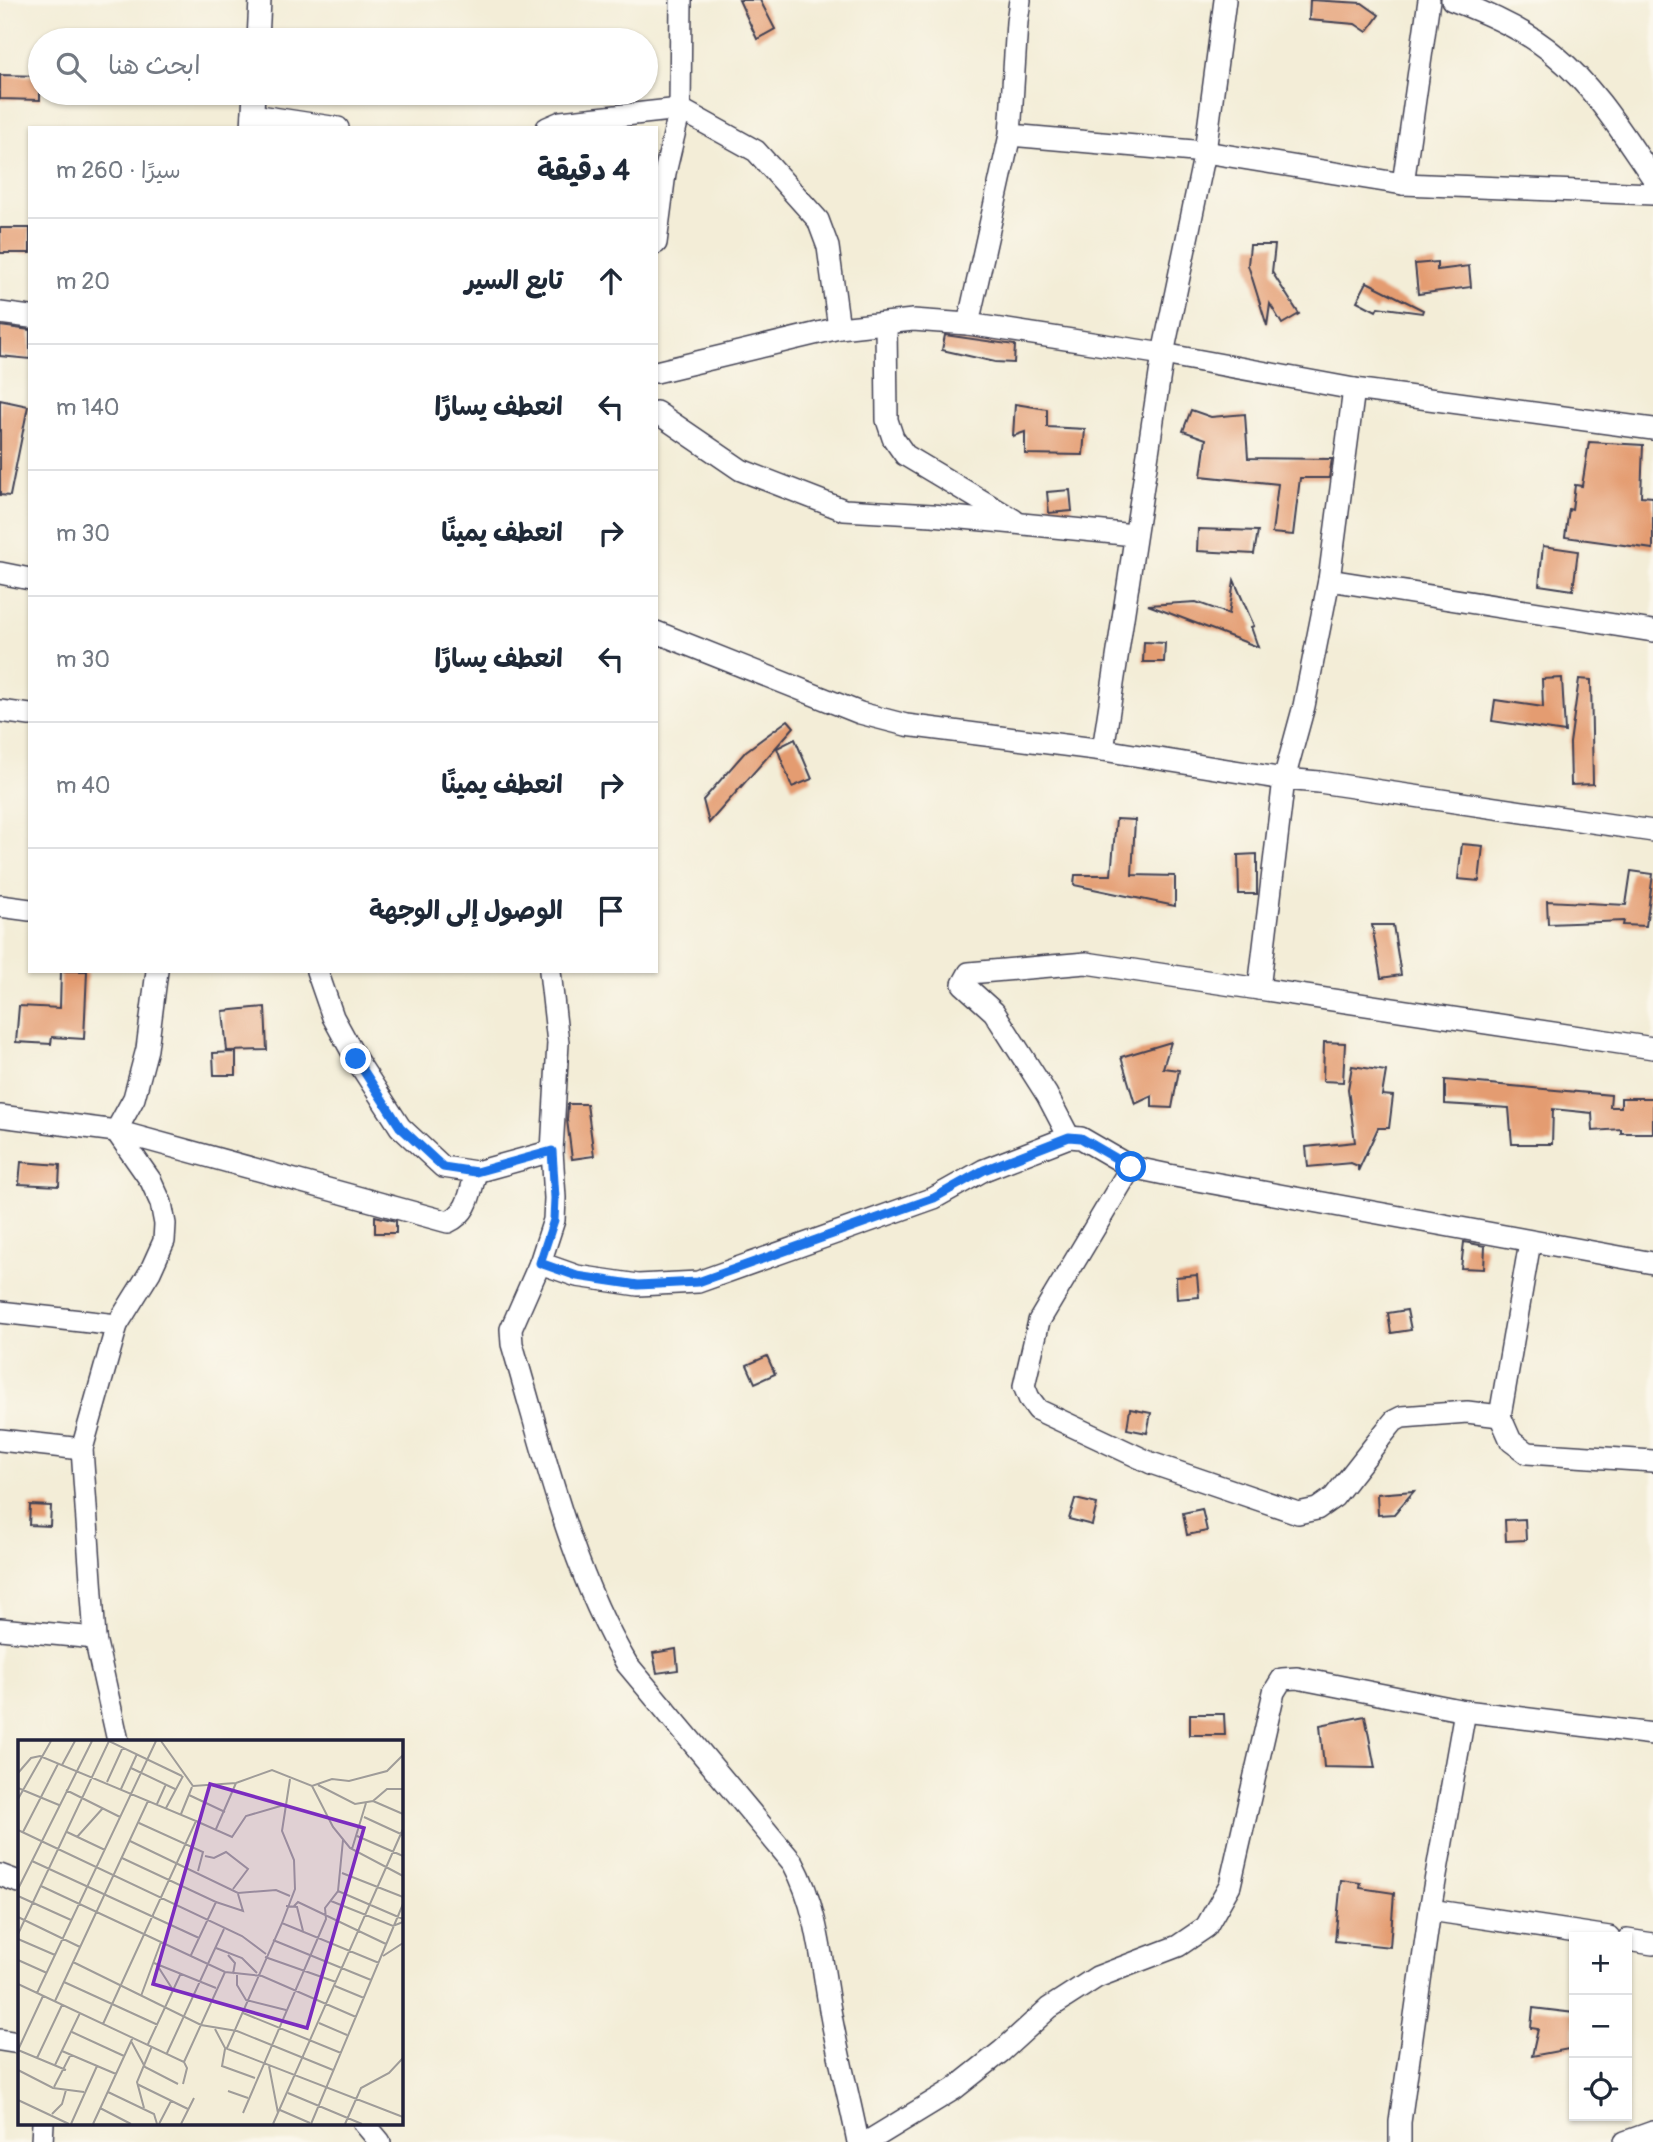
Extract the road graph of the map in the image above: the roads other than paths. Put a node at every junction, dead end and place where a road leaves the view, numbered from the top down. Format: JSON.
{"nodes":[{"id":1,"x":260,"y":0,"type":"edge"},
{"id":2,"x":681,"y":0,"type":"edge"},
{"id":3,"x":1020,"y":0,"type":"edge"},
{"id":4,"x":1225,"y":0,"type":"edge"},
{"id":5,"x":1429,"y":0,"type":"edge"},
{"id":6,"x":1452,"y":0,"type":"edge"},
{"id":7,"x":259,"y":28,"type":"edge"},
{"id":8,"x":680,"y":108,"type":"junction"},
{"id":9,"x":252,"y":121,"type":"edge"},
{"id":10,"x":313,"y":126,"type":"edge"},
{"id":11,"x":551,"y":126,"type":"edge"},
{"id":12,"x":1010,"y":135,"type":"junction"},
{"id":13,"x":1205,"y":152,"type":"junction"},
{"id":14,"x":1653,"y":178,"type":"edge"},
{"id":15,"x":1403,"y":184,"type":"junction"},
{"id":16,"x":1653,"y":194,"type":"edge"},
{"id":17,"x":658,"y":227,"type":"edge"},
{"id":18,"x":0,"y":313,"type":"edge"},
{"id":19,"x":28,"y":317,"type":"edge"},
{"id":20,"x":886,"y":323,"type":"junction"},
{"id":21,"x":968,"y":324,"type":"junction"},
{"id":22,"x":839,"y":328,"type":"junction"},
{"id":23,"x":1163,"y":354,"type":"junction"},
{"id":24,"x":658,"y":372,"type":"edge"},
{"id":25,"x":1354,"y":389,"type":"junction"},
{"id":26,"x":658,"y":413,"type":"edge"},
{"id":27,"x":1653,"y":429,"type":"edge"},
{"id":28,"x":1020,"y":523,"type":"junction"},
{"id":29,"x":1134,"y":535,"type":"junction"},
{"id":30,"x":0,"y":573,"type":"edge"},
{"id":31,"x":28,"y":579,"type":"edge"},
{"id":32,"x":1329,"y":580,"type":"junction"},
{"id":33,"x":1653,"y":631,"type":"edge"},
{"id":34,"x":658,"y":633,"type":"edge"},
{"id":35,"x":0,"y":711,"type":"edge"},
{"id":36,"x":28,"y":715,"type":"edge"},
{"id":37,"x":1103,"y":750,"type":"junction"},
{"id":38,"x":1284,"y":779,"type":"junction"},
{"id":39,"x":1653,"y":831,"type":"edge"},
{"id":40,"x":0,"y":906,"type":"edge"},
{"id":41,"x":28,"y":910,"type":"edge"},
{"id":42,"x":157,"y":973,"type":"edge"},
{"id":43,"x":318,"y":973,"type":"edge"},
{"id":44,"x":551,"y":973,"type":"edge"},
{"id":45,"x":1259,"y":989,"type":"junction"},
{"id":46,"x":1653,"y":1048,"type":"edge"},
{"id":47,"x":0,"y":1116,"type":"edge"},
{"id":48,"x":116,"y":1131,"type":"junction"},
{"id":49,"x":1069,"y":1137,"type":"junction"},
{"id":50,"x":552,"y":1151,"type":"junction"},
{"id":51,"x":1131,"y":1167,"type":"junction"},
{"id":52,"x":476,"y":1172,"type":"junction"},
{"id":53,"x":1530,"y":1242,"type":"junction"},
{"id":54,"x":540,"y":1263,"type":"junction"},
{"id":55,"x":1653,"y":1263,"type":"edge"},
{"id":56,"x":0,"y":1312,"type":"edge"},
{"id":57,"x":117,"y":1325,"type":"junction"},
{"id":58,"x":1500,"y":1416,"type":"junction"},
{"id":59,"x":0,"y":1440,"type":"edge"},
{"id":60,"x":82,"y":1449,"type":"junction"},
{"id":61,"x":1653,"y":1461,"type":"edge"},
{"id":62,"x":0,"y":1629,"type":"edge"},
{"id":63,"x":94,"y":1638,"type":"junction"},
{"id":64,"x":1465,"y":1711,"type":"junction"},
{"id":65,"x":1653,"y":1734,"type":"edge"},
{"id":66,"x":118,"y":1740,"type":"edge"},
{"id":67,"x":0,"y":1875,"type":"edge"},
{"id":68,"x":18,"y":1882,"type":"edge"},
{"id":69,"x":1430,"y":1910,"type":"junction"},
{"id":70,"x":1576,"y":1932,"type":"edge"},
{"id":71,"x":1632,"y":1941,"type":"edge"},
{"id":72,"x":1653,"y":1944,"type":"edge"},
{"id":73,"x":0,"y":2040,"type":"edge"},
{"id":74,"x":18,"y":2043,"type":"edge"},
{"id":75,"x":43,"y":2124,"type":"edge"},
{"id":76,"x":365,"y":2124,"type":"edge"},
{"id":77,"x":1653,"y":2132,"type":"edge"},
{"id":78,"x":42,"y":2142,"type":"edge"},
{"id":79,"x":380,"y":2142,"type":"edge"},
{"id":80,"x":858,"y":2142,"type":"edge"},
{"id":81,"x":867,"y":2142,"type":"edge"},
{"id":82,"x":1400,"y":2142,"type":"edge"},
{"id":83,"x":1625,"y":2142,"type":"edge"}],
"edges":[{"from":1,"to":7,"type":"street"},
{"from":2,"to":8,"type":"street"},
{"from":3,"to":12,"type":"street"},
{"from":4,"to":13,"type":"street"},
{"from":5,"to":15,"type":"street"},
{"from":6,"to":14,"type":"street"},
{"from":8,"to":11,"type":"street"},
{"from":8,"to":17,"type":"street"},
{"from":8,"to":22,"type":"street"},
{"from":9,"to":10,"type":"street"},
{"from":12,"to":13,"type":"street"},
{"from":12,"to":21,"type":"street"},
{"from":13,"to":15,"type":"street"},
{"from":13,"to":23,"type":"street"},
{"from":15,"to":16,"type":"street"},
{"from":18,"to":19,"type":"street"},
{"from":20,"to":21,"type":"street"},
{"from":20,"to":22,"type":"street"},
{"from":20,"to":28,"type":"street"},
{"from":21,"to":23,"type":"street"},
{"from":22,"to":24,"type":"street"},
{"from":23,"to":25,"type":"street"},
{"from":23,"to":29,"type":"street"},
{"from":25,"to":27,"type":"street"},
{"from":25,"to":32,"type":"street"},
{"from":26,"to":28,"type":"street"},
{"from":28,"to":29,"type":"street"},
{"from":29,"to":37,"type":"street"},
{"from":30,"to":31,"type":"street"},
{"from":32,"to":33,"type":"street"},
{"from":32,"to":38,"type":"street"},
{"from":34,"to":37,"type":"street"},
{"from":35,"to":36,"type":"street"},
{"from":37,"to":38,"type":"street"},
{"from":38,"to":39,"type":"street"},
{"from":38,"to":45,"type":"street"},
{"from":40,"to":41,"type":"street"},
{"from":42,"to":48,"type":"street"},
{"from":43,"to":52,"type":"street"},
{"from":44,"to":50,"type":"street"},
{"from":45,"to":46,"type":"street"},
{"from":45,"to":49,"type":"street"},
{"from":47,"to":48,"type":"street"},
{"from":48,"to":52,"type":"street"},
{"from":48,"to":57,"type":"street"},
{"from":49,"to":51,"type":"street"},
{"from":49,"to":54,"type":"street"},
{"from":50,"to":52,"type":"street"},
{"from":50,"to":54,"type":"street"},
{"from":51,"to":53,"type":"street"},
{"from":51,"to":58,"type":"street"},
{"from":53,"to":55,"type":"street"},
{"from":53,"to":58,"type":"street"},
{"from":54,"to":80,"type":"street"},
{"from":56,"to":57,"type":"street"},
{"from":57,"to":60,"type":"street"},
{"from":58,"to":61,"type":"street"},
{"from":59,"to":60,"type":"street"},
{"from":60,"to":63,"type":"street"},
{"from":62,"to":63,"type":"street"},
{"from":63,"to":66,"type":"street"},
{"from":64,"to":65,"type":"street"},
{"from":64,"to":69,"type":"street"},
{"from":64,"to":81,"type":"street"},
{"from":67,"to":68,"type":"street"},
{"from":69,"to":70,"type":"street"},
{"from":69,"to":82,"type":"street"},
{"from":71,"to":72,"type":"street"},
{"from":73,"to":74,"type":"street"},
{"from":75,"to":78,"type":"street"},
{"from":76,"to":79,"type":"street"},
{"from":77,"to":83,"type":"street"}]}
